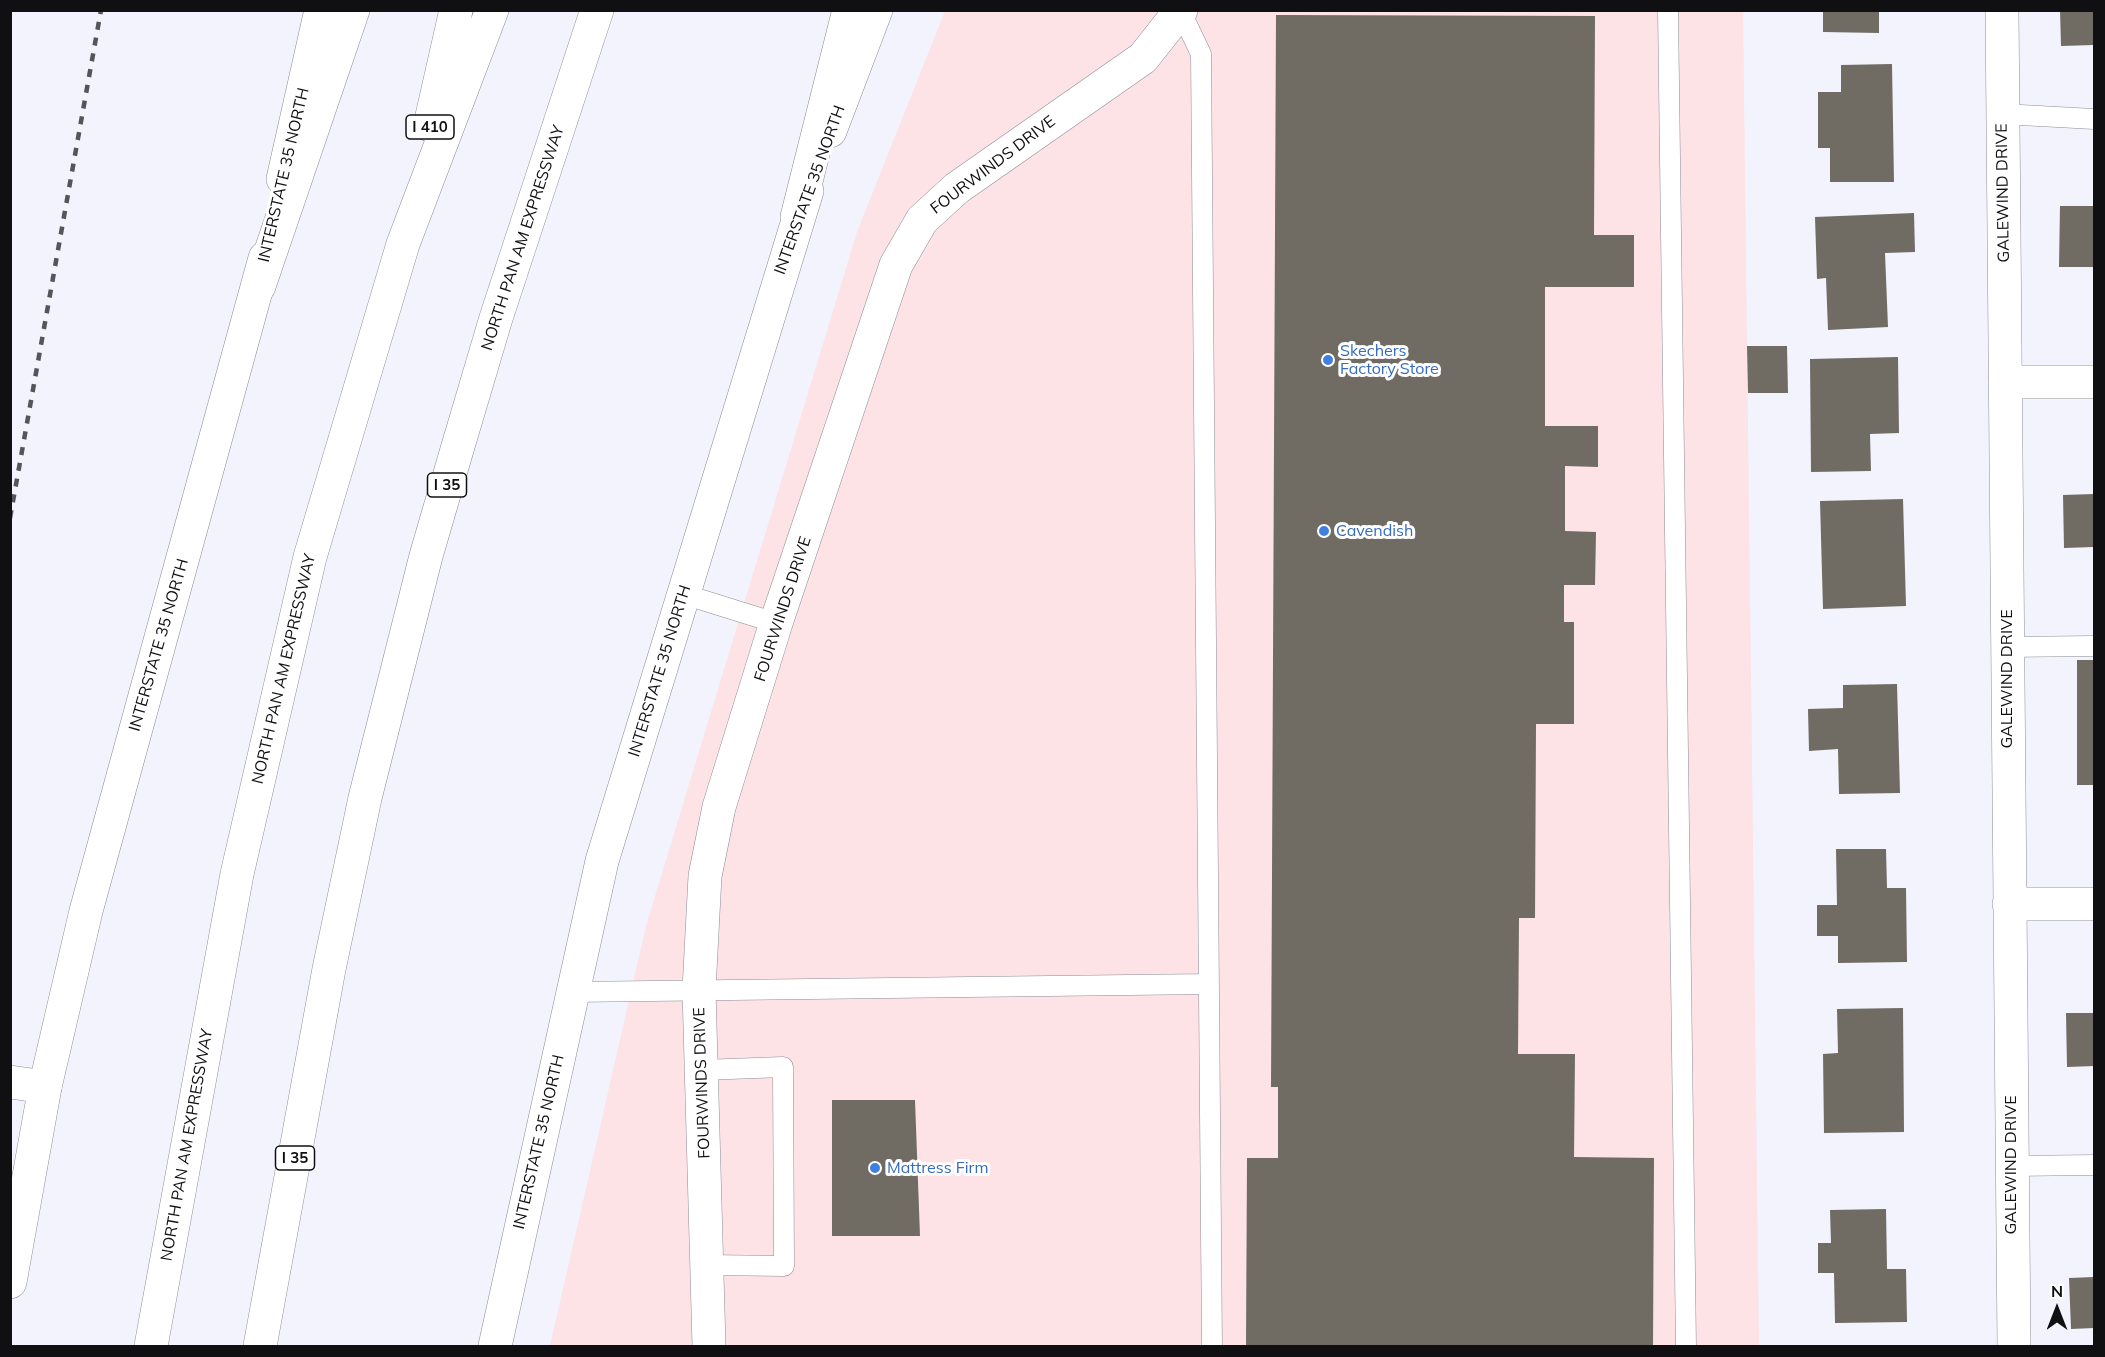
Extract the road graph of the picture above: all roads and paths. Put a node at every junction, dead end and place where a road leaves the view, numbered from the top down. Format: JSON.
{"nodes":[{"id":1,"x":321,"y":10,"type":"edge"},
{"id":2,"x":353,"y":10,"type":"edge"},
{"id":3,"x":456,"y":10,"type":"edge"},
{"id":4,"x":492,"y":10,"type":"edge"},
{"id":5,"x":597,"y":10,"type":"edge"},
{"id":6,"x":849,"y":10,"type":"edge"},
{"id":7,"x":876,"y":10,"type":"edge"},
{"id":8,"x":1668,"y":10,"type":"edge"},
{"id":9,"x":2002,"y":10,"type":"edge"},
{"id":10,"x":1181,"y":11,"type":"edge"},
{"id":11,"x":2002,"y":114,"type":"junction"},
{"id":12,"x":2094,"y":119,"type":"edge"},
{"id":13,"x":797,"y":217,"type":"junction"},
{"id":14,"x":403,"y":244,"type":"junction"},
{"id":15,"x":259,"y":286,"type":"junction"},
{"id":16,"x":2005,"y":382,"type":"junction"},
{"id":17,"x":2094,"y":382,"type":"edge"},
{"id":18,"x":683,"y":594,"type":"junction"},
{"id":19,"x":776,"y":623,"type":"junction"},
{"id":20,"x":2094,"y":646,"type":"edge"},
{"id":21,"x":2007,"y":647,"type":"junction"},
{"id":22,"x":2009,"y":904,"type":"junction"},
{"id":23,"x":2094,"y":904,"type":"edge"},
{"id":24,"x":1208,"y":984,"type":"junction"},
{"id":25,"x":699,"y":990,"type":"junction"},
{"id":26,"x":572,"y":992,"type":"junction"},
{"id":27,"x":702,"y":1070,"type":"junction"},
{"id":28,"x":10,"y":1082,"type":"edge"},
{"id":29,"x":45,"y":1087,"type":"junction"},
{"id":30,"x":2094,"y":1165,"type":"edge"},
{"id":31,"x":2011,"y":1166,"type":"junction"},
{"id":32,"x":707,"y":1265,"type":"junction"},
{"id":33,"x":10,"y":1282,"type":"edge"},
{"id":34,"x":151,"y":1347,"type":"edge"},
{"id":35,"x":260,"y":1347,"type":"edge"},
{"id":36,"x":495,"y":1347,"type":"edge"},
{"id":37,"x":709,"y":1347,"type":"edge"},
{"id":38,"x":1212,"y":1347,"type":"edge"},
{"id":39,"x":1686,"y":1347,"type":"edge"},
{"id":40,"x":2014,"y":1347,"type":"edge"}],
"edges":[{"from":1,"to":15,"type":"main road","name":"INTERSTATE 35 NORTH"},
{"from":2,"to":15,"type":"main road"},
{"from":3,"to":14,"type":"main road","number":"I 410"},
{"from":4,"to":14,"type":"main road","name":"NORTH PAN AM EXPRESSWAY"},
{"from":5,"to":35,"type":"main road","name":"NORTH PAN AM EXPRESSWAY","number":"I 35"},
{"from":6,"to":13,"type":"main road"},
{"from":7,"to":13,"type":"main road","name":"INTERSTATE 35 NORTH"},
{"from":8,"to":39,"type":"lane"},
{"from":9,"to":11,"type":"main road","name":"GALEWIND DRIVE"},
{"from":10,"to":19,"type":"main road","name":"FOURWINDS DRIVE"},
{"from":10,"to":24,"type":"lane"},
{"from":11,"to":12,"type":"lane"},
{"from":11,"to":16,"type":"main road","name":"GALEWIND DRIVE"},
{"from":13,"to":18,"type":"main road","name":"INTERSTATE 35 NORTH"},
{"from":14,"to":34,"type":"main road","name":"NORTH PAN AM EXPRESSWAY"},
{"from":15,"to":29,"type":"main road","name":"INTERSTATE 35 NORTH"},
{"from":16,"to":17,"type":"main road"},
{"from":16,"to":21,"type":"main road","name":"GALEWIND DRIVE"},
{"from":18,"to":19,"type":"lane"},
{"from":18,"to":26,"type":"main road","name":"INTERSTATE 35 NORTH"},
{"from":19,"to":25,"type":"main road","name":"FOURWINDS DRIVE"},
{"from":20,"to":21,"type":"lane"},
{"from":21,"to":22,"type":"main road","name":"GALEWIND DRIVE"},
{"from":22,"to":23,"type":"main road"},
{"from":22,"to":31,"type":"main road","name":"GALEWIND DRIVE"},
{"from":24,"to":25,"type":"lane"},
{"from":24,"to":38,"type":"lane"},
{"from":25,"to":26,"type":"lane"},
{"from":25,"to":27,"type":"main road","name":"FOURWINDS DRIVE"},
{"from":26,"to":36,"type":"main road","name":"INTERSTATE 35 NORTH"},
{"from":27,"to":32,"type":"main road","name":"FOURWINDS DRIVE"},
{"from":27,"to":32,"type":"lane"},
{"from":28,"to":29,"type":"main road"},
{"from":29,"to":33,"type":"main road","name":"INTERSTATE 35 NORTH"},
{"from":30,"to":31,"type":"lane"},
{"from":31,"to":40,"type":"main road","name":"GALEWIND DRIVE"},
{"from":32,"to":37,"type":"main road","name":"FOURWINDS DRIVE"}]}
